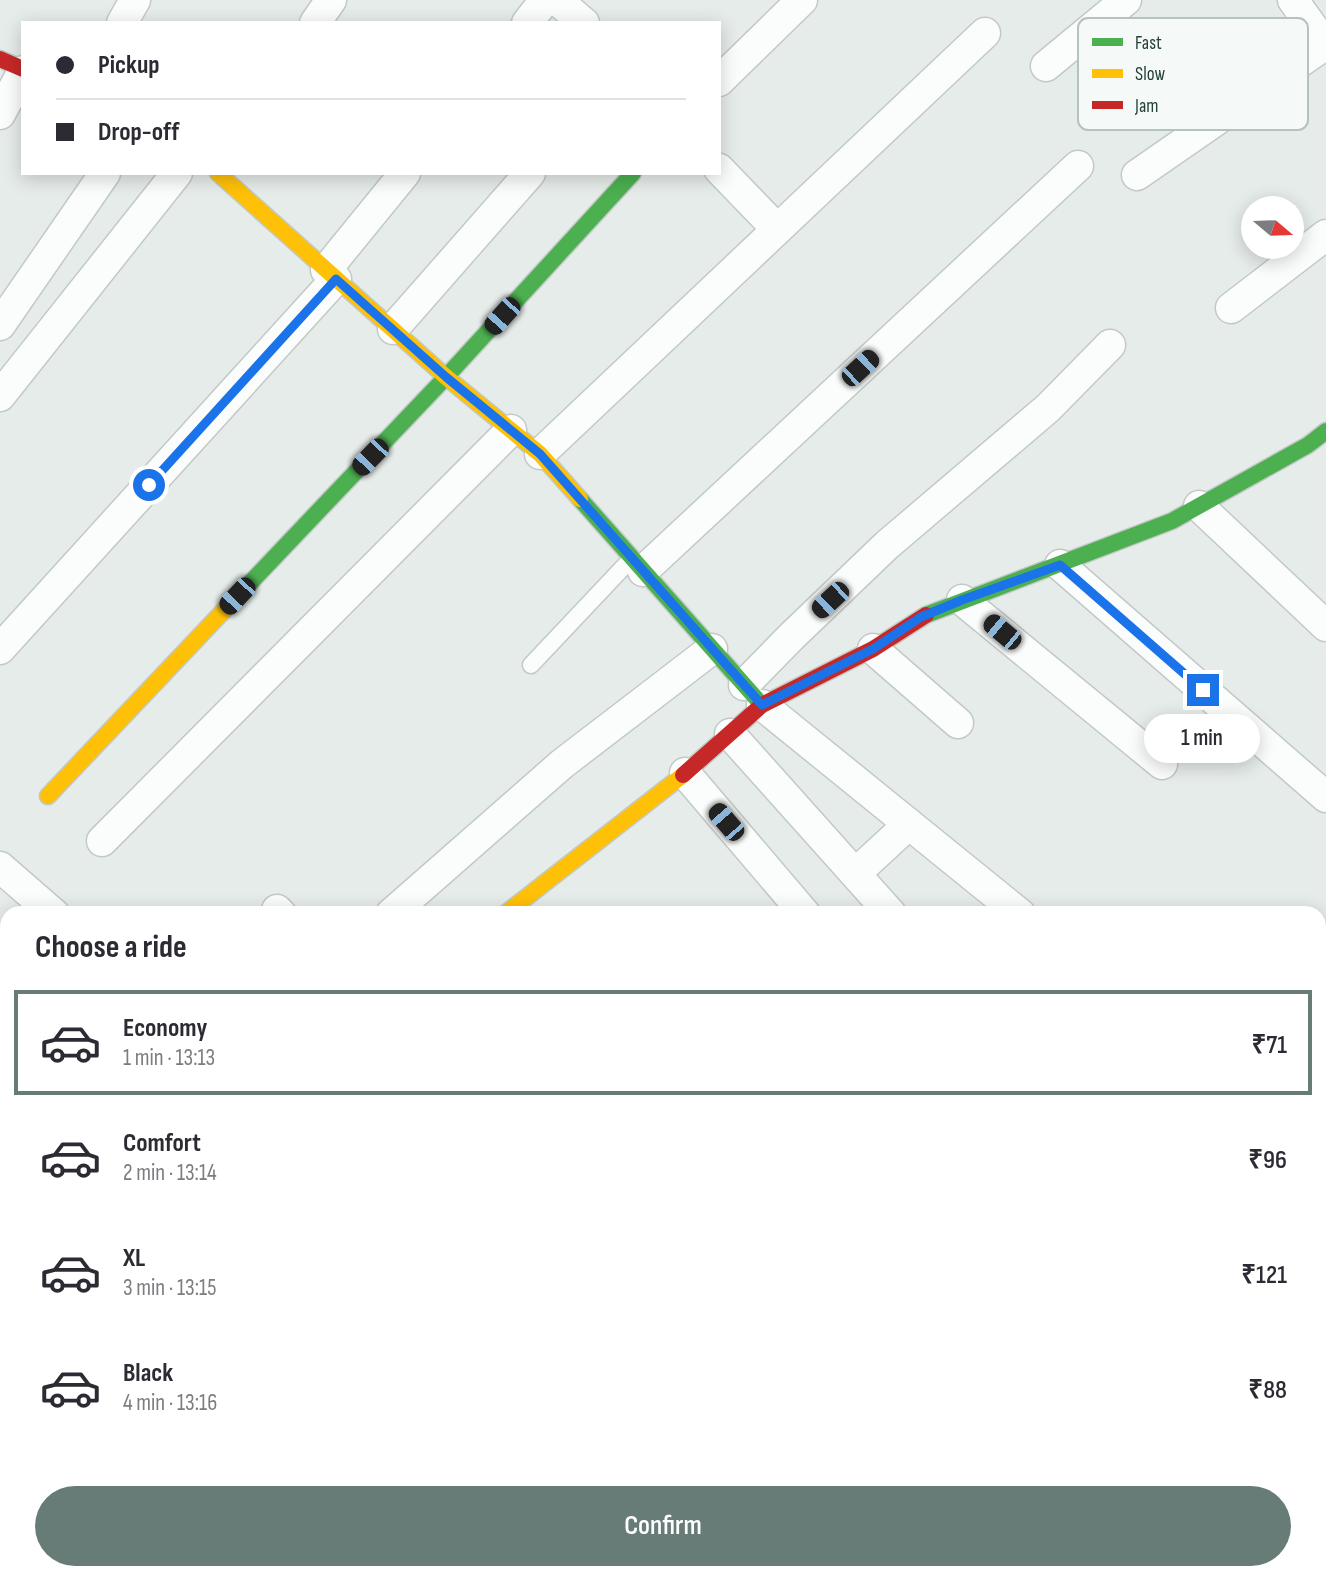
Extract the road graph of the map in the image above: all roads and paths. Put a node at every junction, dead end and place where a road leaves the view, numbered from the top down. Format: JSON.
{"nodes":[{"id":1,"x":135,"y":0,"type":"edge"},
{"id":2,"x":331,"y":0,"type":"edge"},
{"id":3,"x":545,"y":0,"type":"edge"},
{"id":4,"x":557,"y":0,"type":"edge"},
{"id":5,"x":802,"y":0,"type":"edge"},
{"id":6,"x":1126,"y":0,"type":"edge"},
{"id":7,"x":1293,"y":0,"type":"edge"},
{"id":8,"x":1104,"y":18,"type":"edge"},
{"id":9,"x":1306,"y":18,"type":"edge"},
{"id":10,"x":1308,"y":20,"type":"edge"},
{"id":11,"x":123,"y":21,"type":"edge"},
{"id":12,"x":317,"y":21,"type":"edge"},
{"id":13,"x":529,"y":21,"type":"edge"},
{"id":14,"x":582,"y":21,"type":"edge"},
{"id":15,"x":985,"y":33,"type":"dead end"},
{"id":16,"x":1078,"y":40,"type":"edge"},
{"id":17,"x":1326,"y":45,"type":"edge"},
{"id":18,"x":1308,"y":57,"type":"edge"},
{"id":19,"x":0,"y":58,"type":"edge"},
{"id":20,"x":1046,"y":66,"type":"dead end"},
{"id":21,"x":21,"y":69,"type":"edge"},
{"id":22,"x":21,"y":74,"type":"edge"},
{"id":23,"x":721,"y":79,"type":"edge"},
{"id":24,"x":0,"y":114,"type":"edge"},
{"id":25,"x":1202,"y":130,"type":"edge"},
{"id":26,"x":1078,"y":166,"type":"dead end"},
{"id":27,"x":721,"y":171,"type":"edge"},
{"id":28,"x":104,"y":175,"type":"edge"},
{"id":29,"x":175,"y":175,"type":"edge"},
{"id":30,"x":220,"y":175,"type":"edge"},
{"id":31,"x":404,"y":175,"type":"edge"},
{"id":32,"x":528,"y":175,"type":"edge"},
{"id":33,"x":631,"y":175,"type":"edge"},
{"id":34,"x":1137,"y":175,"type":"dead end"},
{"id":35,"x":778,"y":229,"type":"junction"},
{"id":36,"x":1326,"y":235,"type":"edge"},
{"id":37,"x":331,"y":274,"type":"junction"},
{"id":38,"x":1231,"y":307,"type":"dead end"},
{"id":39,"x":0,"y":325,"type":"edge"},
{"id":40,"x":393,"y":329,"type":"junction"},
{"id":41,"x":1110,"y":345,"type":"dead end"},
{"id":42,"x":446,"y":377,"type":"junction"},
{"id":43,"x":0,"y":396,"type":"edge"},
{"id":44,"x":511,"y":430,"type":"junction"},
{"id":45,"x":1326,"y":431,"type":"edge"},
{"id":46,"x":540,"y":454,"type":"junction"},
{"id":47,"x":1199,"y":506,"type":"junction"},
{"id":48,"x":637,"y":565,"type":"junction"},
{"id":49,"x":1060,"y":565,"type":"junction"},
{"id":50,"x":962,"y":600,"type":"junction"},
{"id":51,"x":1326,"y":626,"type":"edge"},
{"id":52,"x":0,"y":649,"type":"edge"},
{"id":53,"x":712,"y":649,"type":"junction"},
{"id":54,"x":873,"y":649,"type":"junction"},
{"id":55,"x":531,"y":665,"type":"dead end"},
{"id":56,"x":753,"y":695,"type":"junction"},
{"id":57,"x":958,"y":723,"type":"dead end"},
{"id":58,"x":730,"y":734,"type":"junction"},
{"id":59,"x":1161,"y":764,"type":"dead end"},
{"id":60,"x":685,"y":773,"type":"junction"},
{"id":61,"x":48,"y":796,"type":"dead end"},
{"id":62,"x":1326,"y":797,"type":"edge"},
{"id":63,"x":909,"y":824,"type":"junction"},
{"id":64,"x":102,"y":841,"type":"dead end"},
{"id":65,"x":0,"y":867,"type":"edge"},
{"id":66,"x":856,"y":873,"type":"junction"},
{"id":67,"x":45,"y":906,"type":"edge"},
{"id":68,"x":400,"y":906,"type":"edge"},
{"id":69,"x":515,"y":906,"type":"edge"},
{"id":70,"x":798,"y":906,"type":"edge"},
{"id":71,"x":884,"y":906,"type":"edge"},
{"id":72,"x":1010,"y":906,"type":"edge"}],
"edges":[{"from":1,"to":11,"type":"street"},
{"from":2,"to":12,"type":"street"},
{"from":3,"to":13,"type":"street"},
{"from":4,"to":14,"type":"street"},
{"from":5,"to":23,"type":"street"},
{"from":6,"to":8,"type":"street"},
{"from":7,"to":9,"type":"street"},
{"from":10,"to":17,"type":"street"},
{"from":15,"to":35,"type":"street"},
{"from":16,"to":20,"type":"street"},
{"from":17,"to":18,"type":"street"},
{"from":19,"to":21,"type":"street"},
{"from":22,"to":24,"type":"street"},
{"from":25,"to":34,"type":"street"},
{"from":26,"to":48,"type":"street"},
{"from":27,"to":35,"type":"street"},
{"from":28,"to":39,"type":"street"},
{"from":29,"to":43,"type":"street"},
{"from":30,"to":37,"type":"street"},
{"from":31,"to":37,"type":"street"},
{"from":32,"to":40,"type":"street"},
{"from":33,"to":42,"type":"street"},
{"from":35,"to":46,"type":"street"},
{"from":36,"to":38,"type":"street"},
{"from":37,"to":40,"type":"street"},
{"from":37,"to":52,"type":"street"},
{"from":40,"to":42,"type":"street"},
{"from":41,"to":56,"type":"street"},
{"from":42,"to":44,"type":"street"},
{"from":42,"to":61,"type":"street"},
{"from":44,"to":46,"type":"street"},
{"from":44,"to":64,"type":"street"},
{"from":45,"to":47,"type":"street"},
{"from":46,"to":48,"type":"street"},
{"from":47,"to":49,"type":"street"},
{"from":47,"to":51,"type":"street"},
{"from":48,"to":53,"type":"street"},
{"from":48,"to":55,"type":"lane"},
{"from":49,"to":50,"type":"street"},
{"from":49,"to":62,"type":"street"},
{"from":50,"to":54,"type":"street"},
{"from":50,"to":59,"type":"street"},
{"from":53,"to":56,"type":"street"},
{"from":53,"to":68,"type":"street"},
{"from":54,"to":56,"type":"street"},
{"from":54,"to":57,"type":"street"},
{"from":56,"to":58,"type":"street"},
{"from":56,"to":63,"type":"street"},
{"from":58,"to":60,"type":"street"},
{"from":58,"to":66,"type":"street"},
{"from":60,"to":69,"type":"street"},
{"from":60,"to":70,"type":"street"},
{"from":63,"to":66,"type":"street"},
{"from":63,"to":72,"type":"street"},
{"from":65,"to":67,"type":"street"},
{"from":66,"to":71,"type":"street"}]}
